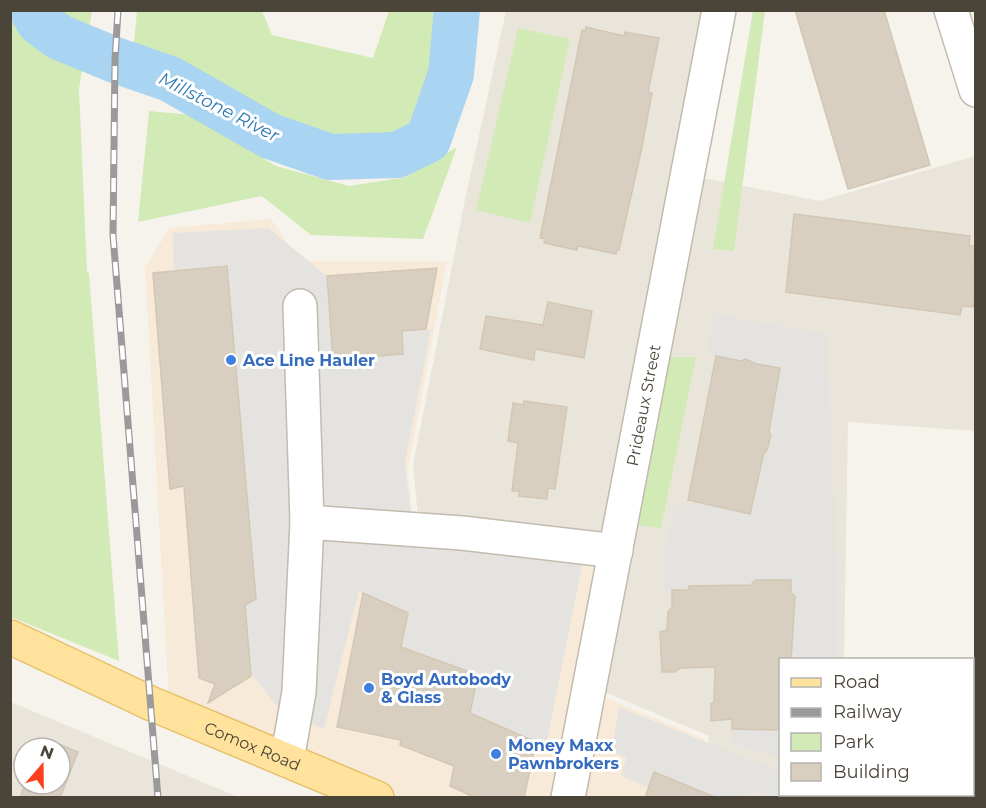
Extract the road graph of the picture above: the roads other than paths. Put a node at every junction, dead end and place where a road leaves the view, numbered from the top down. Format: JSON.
{"nodes":[{"id":1,"x":719,"y":10,"type":"edge"},
{"id":2,"x":951,"y":10,"type":"edge"},
{"id":3,"x":975,"y":90,"type":"edge"},
{"id":4,"x":300,"y":306,"type":"dead end"},
{"id":5,"x":307,"y":522,"type":"junction"},
{"id":6,"x":616,"y":552,"type":"junction"},
{"id":7,"x":10,"y":636,"type":"edge"},
{"id":8,"x":10,"y":652,"type":"edge"},
{"id":9,"x":129,"y":693,"type":"junction"},
{"id":10,"x":287,"y":760,"type":"junction"},
{"id":11,"x":377,"y":798,"type":"edge"},
{"id":12,"x":568,"y":798,"type":"edge"}],
"edges":[{"from":1,"to":6,"type":"street","name":"Prideaux Street"},
{"from":2,"to":3,"type":"street"},
{"from":4,"to":5,"type":"street"},
{"from":5,"to":6,"type":"street"},
{"from":5,"to":10,"type":"street"},
{"from":6,"to":12,"type":"street","name":"Prideaux Street"},
{"from":7,"to":9,"type":"main road","name":"Comox Road"},
{"from":8,"to":9,"type":"main road","name":"Comox Road"},
{"from":9,"to":10,"type":"main road","name":"Comox Road"},
{"from":10,"to":11,"type":"main road","name":"Comox Road"}]}
